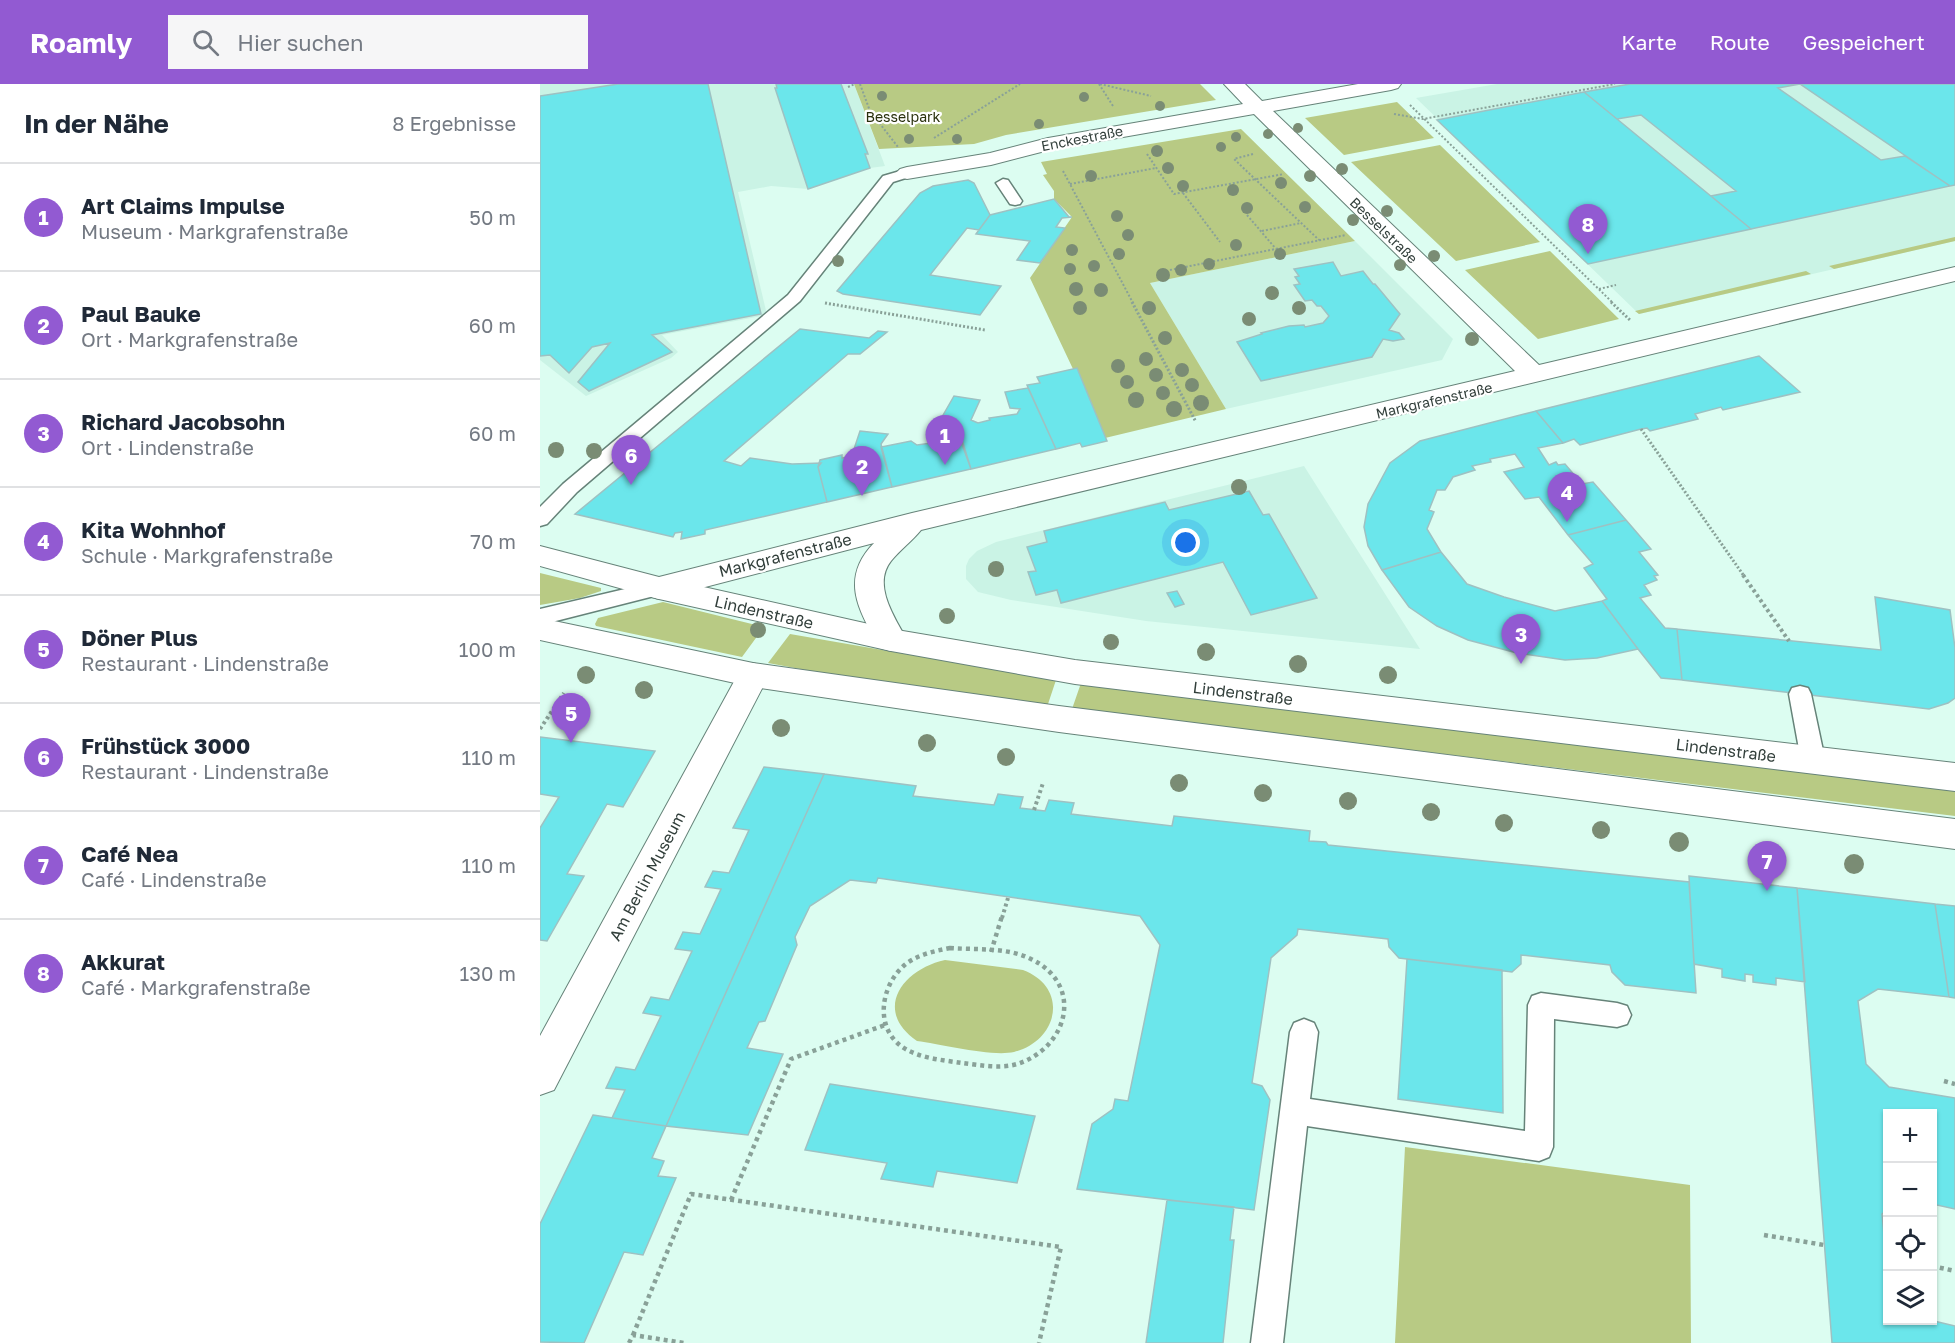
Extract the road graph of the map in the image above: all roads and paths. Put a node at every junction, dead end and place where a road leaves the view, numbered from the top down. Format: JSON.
{"nodes":[{"id":1,"x":855,"y":84,"type":"edge"},
{"id":2,"x":860,"y":84,"type":"edge"},
{"id":3,"x":1020,"y":84,"type":"edge"},
{"id":4,"x":1100,"y":84,"type":"edge"},
{"id":5,"x":1234,"y":84,"type":"edge"},
{"id":6,"x":1391,"y":84,"type":"edge"},
{"id":7,"x":1615,"y":84,"type":"edge"},
{"id":8,"x":848,"y":87,"type":"dead end"},
{"id":9,"x":1156,"y":98,"type":"dead end"},
{"id":10,"x":1409,"y":105,"type":"dead end"},
{"id":11,"x":1258,"y":108,"type":"junction"},
{"id":12,"x":1423,"y":119,"type":"junction"},
{"id":13,"x":1129,"y":129,"type":"junction"},
{"id":14,"x":931,"y":140,"type":"dead end"},
{"id":15,"x":1048,"y":144,"type":"junction"},
{"id":16,"x":1253,"y":154,"type":"dead end"},
{"id":17,"x":906,"y":164,"type":"junction"},
{"id":18,"x":1156,"y":168,"type":"junction"},
{"id":19,"x":1286,"y":174,"type":"dead end"},
{"id":20,"x":1256,"y":179,"type":"junction"},
{"id":21,"x":1003,"y":183,"type":"dead end"},
{"id":22,"x":1070,"y":184,"type":"junction"},
{"id":23,"x":1183,"y":193,"type":"junction"},
{"id":24,"x":1015,"y":201,"type":"dead end"},
{"id":25,"x":1247,"y":215,"type":"dead end"},
{"id":26,"x":1300,"y":223,"type":"junction"},
{"id":27,"x":1261,"y":231,"type":"junction"},
{"id":28,"x":1348,"y":235,"type":"dead end"},
{"id":29,"x":1320,"y":241,"type":"junction"},
{"id":30,"x":1220,"y":242,"type":"dead end"},
{"id":31,"x":1276,"y":249,"type":"junction"},
{"id":32,"x":1170,"y":270,"type":"dead end"},
{"id":33,"x":1955,"y":274,"type":"edge"},
{"id":34,"x":1616,"y":285,"type":"dead end"},
{"id":35,"x":1599,"y":289,"type":"junction"},
{"id":36,"x":794,"y":298,"type":"junction"},
{"id":37,"x":1633,"y":322,"type":"dead end"},
{"id":38,"x":985,"y":330,"type":"dead end"},
{"id":39,"x":1535,"y":376,"type":"junction"},
{"id":40,"x":1196,"y":422,"type":"dead end"},
{"id":41,"x":1641,"y":429,"type":"dead end"},
{"id":42,"x":540,"y":519,"type":"edge"},
{"id":43,"x":912,"y":523,"type":"junction"},
{"id":44,"x":540,"y":556,"type":"edge"},
{"id":45,"x":659,"y":588,"type":"junction"},
{"id":46,"x":540,"y":617,"type":"edge"},
{"id":47,"x":540,"y":629,"type":"edge"},
{"id":48,"x":891,"y":640,"type":"junction"},
{"id":49,"x":1789,"y":641,"type":"dead end"},
{"id":50,"x":753,"y":675,"type":"junction"},
{"id":51,"x":564,"y":693,"type":"dead end"},
{"id":52,"x":1800,"y":694,"type":"dead end"},
{"id":53,"x":540,"y":729,"type":"edge"},
{"id":54,"x":1813,"y":760,"type":"junction"},
{"id":55,"x":1955,"y":777,"type":"edge"},
{"id":56,"x":1043,"y":783,"type":"dead end"},
{"id":57,"x":1034,"y":810,"type":"dead end"},
{"id":58,"x":1955,"y":834,"type":"edge"},
{"id":59,"x":1008,"y":898,"type":"dead end"},
{"id":60,"x":991,"y":952,"type":"junction"},
{"id":61,"x":1617,"y":1015,"type":"dead end"},
{"id":62,"x":885,"y":1025,"type":"junction"},
{"id":63,"x":1305,"y":1032,"type":"dead end"},
{"id":64,"x":540,"y":1076,"type":"edge"},
{"id":65,"x":1944,"y":1081,"type":"dead end"},
{"id":66,"x":1955,"y":1084,"type":"edge"},
{"id":67,"x":1294,"y":1110,"type":"junction"},
{"id":68,"x":731,"y":1200,"type":"junction"},
{"id":69,"x":1764,"y":1235,"type":"dead end"},
{"id":70,"x":1824,"y":1245,"type":"dead end"},
{"id":71,"x":1937,"y":1267,"type":"edge"},
{"id":72,"x":1955,"y":1271,"type":"edge"},
{"id":73,"x":633,"y":1335,"type":"junction"},
{"id":74,"x":629,"y":1343,"type":"edge"},
{"id":75,"x":684,"y":1343,"type":"edge"},
{"id":76,"x":1040,"y":1343,"type":"edge"},
{"id":77,"x":1267,"y":1343,"type":"edge"}],
"edges":[{"from":1,"to":8,"type":"path"},
{"from":2,"to":17,"type":"path"},
{"from":3,"to":14,"type":"path"},
{"from":4,"to":9,"type":"path"},
{"from":5,"to":11,"type":"street","name":"Besselstraße"},
{"from":6,"to":11,"type":"street","name":"Enckestraße"},
{"from":7,"to":12,"type":"path"},
{"from":10,"to":12,"type":"path"},
{"from":11,"to":13,"type":"street","name":"Enckestraße"},
{"from":11,"to":39,"type":"street","name":"Besselstraße"},
{"from":12,"to":35,"type":"path"},
{"from":13,"to":15,"type":"street","name":"Enckestraße"},
{"from":13,"to":18,"type":"path"},
{"from":15,"to":17,"type":"street","name":"Enckestraße"},
{"from":15,"to":22,"type":"path"},
{"from":16,"to":20,"type":"path"},
{"from":17,"to":36,"type":"lane"},
{"from":18,"to":22,"type":"path"},
{"from":18,"to":23,"type":"path"},
{"from":19,"to":20,"type":"path"},
{"from":20,"to":23,"type":"path"},
{"from":20,"to":26,"type":"path"},
{"from":21,"to":24,"type":"lane"},
{"from":22,"to":40,"type":"path"},
{"from":23,"to":30,"type":"path"},
{"from":25,"to":27,"type":"path"},
{"from":26,"to":27,"type":"path"},
{"from":26,"to":29,"type":"path"},
{"from":27,"to":31,"type":"path"},
{"from":28,"to":29,"type":"path"},
{"from":29,"to":31,"type":"path"},
{"from":31,"to":32,"type":"path"},
{"from":33,"to":39,"type":"street","name":"Markgrafenstraße"},
{"from":34,"to":35,"type":"path"},
{"from":35,"to":37,"type":"path"},
{"from":36,"to":38,"type":"path"},
{"from":36,"to":42,"type":"lane"},
{"from":39,"to":43,"type":"street","name":"Markgrafenstraße"},
{"from":41,"to":49,"type":"path"},
{"from":43,"to":45,"type":"street","name":"Markgrafenstraße"},
{"from":43,"to":48,"type":"street","name":"Markgrafenstraße"},
{"from":44,"to":45,"type":"street","name":"Lindenstraße"},
{"from":45,"to":46,"type":"lane"},
{"from":45,"to":48,"type":"street","name":"Lindenstraße"},
{"from":47,"to":50,"type":"street"},
{"from":48,"to":54,"type":"street","name":"Lindenstraße"},
{"from":50,"to":58,"type":"street"},
{"from":50,"to":64,"type":"street","name":"Am Berlin Museum"},
{"from":51,"to":53,"type":"path"},
{"from":52,"to":54,"type":"lane"},
{"from":54,"to":55,"type":"street","name":"Lindenstraße"},
{"from":56,"to":57,"type":"path"},
{"from":59,"to":60,"type":"path"},
{"from":60,"to":62,"type":"path"},
{"from":60,"to":62,"type":"path"},
{"from":61,"to":67,"type":"lane"},
{"from":62,"to":68,"type":"path"},
{"from":63,"to":67,"type":"lane"},
{"from":65,"to":66,"type":"path"},
{"from":67,"to":77,"type":"lane"},
{"from":68,"to":73,"type":"path"},
{"from":68,"to":76,"type":"path"},
{"from":69,"to":70,"type":"path"},
{"from":71,"to":72,"type":"path"},
{"from":73,"to":74,"type":"path"},
{"from":73,"to":75,"type":"path"}]}
